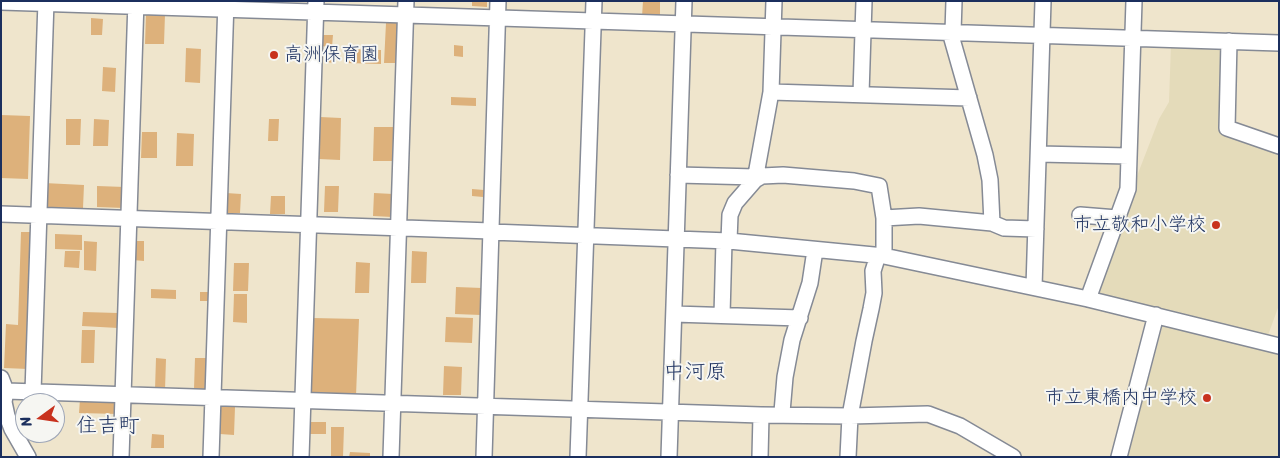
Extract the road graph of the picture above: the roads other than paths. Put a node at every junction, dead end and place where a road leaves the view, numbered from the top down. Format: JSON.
{"nodes":[{"id":1,"x":498,"y":1,"type":"edge"},
{"id":2,"x":594,"y":1,"type":"edge"},
{"id":3,"x":684,"y":1,"type":"edge"},
{"id":4,"x":774,"y":1,"type":"edge"},
{"id":5,"x":864,"y":1,"type":"edge"},
{"id":6,"x":954,"y":1,"type":"edge"},
{"id":7,"x":1043,"y":1,"type":"edge"},
{"id":8,"x":1134,"y":1,"type":"edge"},
{"id":9,"x":1,"y":2,"type":"edge"},
{"id":10,"x":46,"y":2,"type":"edge"},
{"id":11,"x":136,"y":4,"type":"edge"},
{"id":12,"x":226,"y":5,"type":"edge"},
{"id":13,"x":316,"y":7,"type":"edge"},
{"id":14,"x":405,"y":8,"type":"edge"},
{"id":15,"x":498,"y":18,"type":"junction"},
{"id":16,"x":593,"y":21,"type":"junction"},
{"id":17,"x":683,"y":24,"type":"junction"},
{"id":18,"x":773,"y":27,"type":"junction"},
{"id":19,"x":863,"y":30,"type":"junction"},
{"id":20,"x":951,"y":32,"type":"junction"},
{"id":21,"x":1042,"y":35,"type":"junction"},
{"id":22,"x":1132,"y":38,"type":"junction"},
{"id":23,"x":1230,"y":41,"type":"junction"},
{"id":24,"x":1279,"y":43,"type":"edge"},
{"id":25,"x":771,"y":92,"type":"junction"},
{"id":26,"x":861,"y":94,"type":"junction"},
{"id":27,"x":969,"y":98,"type":"junction"},
{"id":28,"x":1279,"y":146,"type":"edge"},
{"id":29,"x":1039,"y":154,"type":"junction"},
{"id":30,"x":1129,"y":156,"type":"junction"},
{"id":31,"x":678,"y":175,"type":"junction"},
{"id":32,"x":755,"y":179,"type":"junction"},
{"id":33,"x":1,"y":214,"type":"edge"},
{"id":34,"x":1080,"y":215,"type":"dead end"},
{"id":35,"x":39,"y":216,"type":"junction"},
{"id":36,"x":129,"y":218,"type":"junction"},
{"id":37,"x":884,"y":218,"type":"junction"},
{"id":38,"x":1117,"y":218,"type":"junction"},
{"id":39,"x":219,"y":222,"type":"junction"},
{"id":40,"x":992,"y":223,"type":"junction"},
{"id":41,"x":309,"y":224,"type":"junction"},
{"id":42,"x":398,"y":228,"type":"junction"},
{"id":43,"x":1036,"y":229,"type":"junction"},
{"id":44,"x":491,"y":231,"type":"junction"},
{"id":45,"x":587,"y":236,"type":"junction"},
{"id":46,"x":676,"y":239,"type":"junction"},
{"id":47,"x":727,"y":241,"type":"junction"},
{"id":48,"x":815,"y":250,"type":"junction"},
{"id":49,"x":881,"y":256,"type":"junction"},
{"id":50,"x":1034,"y":287,"type":"junction"},
{"id":51,"x":1088,"y":299,"type":"junction"},
{"id":52,"x":674,"y":314,"type":"junction"},
{"id":53,"x":1156,"y":315,"type":"junction"},
{"id":54,"x":722,"y":316,"type":"junction"},
{"id":55,"x":800,"y":318,"type":"junction"},
{"id":56,"x":1279,"y":346,"type":"edge"},
{"id":57,"x":4,"y":384,"type":"edge"},
{"id":58,"x":33,"y":392,"type":"junction"},
{"id":59,"x":124,"y":394,"type":"junction"},
{"id":60,"x":213,"y":398,"type":"junction"},
{"id":61,"x":303,"y":400,"type":"junction"},
{"id":62,"x":393,"y":403,"type":"junction"},
{"id":63,"x":486,"y":406,"type":"junction"},
{"id":64,"x":580,"y":409,"type":"junction"},
{"id":65,"x":671,"y":412,"type":"junction"},
{"id":66,"x":761,"y":415,"type":"junction"},
{"id":67,"x":780,"y":415,"type":"junction"},
{"id":68,"x":850,"y":416,"type":"junction"},
{"id":69,"x":995,"y":452,"type":"edge"},
{"id":70,"x":28,"y":457,"type":"edge"},
{"id":71,"x":122,"y":457,"type":"edge"},
{"id":72,"x":212,"y":457,"type":"edge"},
{"id":73,"x":301,"y":457,"type":"edge"},
{"id":74,"x":391,"y":457,"type":"edge"},
{"id":75,"x":484,"y":457,"type":"edge"},
{"id":76,"x":578,"y":457,"type":"edge"},
{"id":77,"x":669,"y":457,"type":"edge"},
{"id":78,"x":760,"y":457,"type":"edge"},
{"id":79,"x":848,"y":457,"type":"edge"},
{"id":80,"x":1013,"y":457,"type":"edge"},
{"id":81,"x":1119,"y":457,"type":"edge"}],
"edges":[{"from":1,"to":15,"type":"street"},
{"from":2,"to":16,"type":"street"},
{"from":3,"to":17,"type":"street"},
{"from":4,"to":18,"type":"street"},
{"from":5,"to":19,"type":"street"},
{"from":6,"to":20,"type":"street"},
{"from":7,"to":21,"type":"street"},
{"from":8,"to":22,"type":"street"},
{"from":9,"to":10,"type":"street"},
{"from":10,"to":11,"type":"street"},
{"from":10,"to":35,"type":"street"},
{"from":11,"to":12,"type":"street"},
{"from":11,"to":36,"type":"street"},
{"from":12,"to":13,"type":"street"},
{"from":12,"to":39,"type":"street"},
{"from":13,"to":14,"type":"street"},
{"from":13,"to":41,"type":"street"},
{"from":14,"to":15,"type":"street"},
{"from":14,"to":42,"type":"street"},
{"from":15,"to":16,"type":"street"},
{"from":15,"to":44,"type":"street"},
{"from":16,"to":17,"type":"street"},
{"from":16,"to":45,"type":"street"},
{"from":17,"to":18,"type":"street"},
{"from":17,"to":31,"type":"street"},
{"from":18,"to":19,"type":"street"},
{"from":18,"to":25,"type":"street"},
{"from":19,"to":20,"type":"street"},
{"from":19,"to":26,"type":"street"},
{"from":20,"to":21,"type":"street"},
{"from":20,"to":27,"type":"street"},
{"from":21,"to":22,"type":"street"},
{"from":21,"to":29,"type":"street"},
{"from":22,"to":23,"type":"street"},
{"from":22,"to":30,"type":"street"},
{"from":23,"to":24,"type":"street"},
{"from":23,"to":28,"type":"street"},
{"from":25,"to":26,"type":"street"},
{"from":25,"to":32,"type":"street"},
{"from":26,"to":27,"type":"street"},
{"from":27,"to":40,"type":"street"},
{"from":29,"to":30,"type":"street"},
{"from":29,"to":43,"type":"street"},
{"from":30,"to":38,"type":"street"},
{"from":31,"to":32,"type":"street"},
{"from":31,"to":46,"type":"street"},
{"from":32,"to":37,"type":"street"},
{"from":32,"to":47,"type":"street"},
{"from":33,"to":35,"type":"street"},
{"from":34,"to":38,"type":"street"},
{"from":35,"to":36,"type":"street"},
{"from":35,"to":58,"type":"street"},
{"from":36,"to":39,"type":"street"},
{"from":36,"to":59,"type":"street"},
{"from":37,"to":40,"type":"street"},
{"from":37,"to":49,"type":"street"},
{"from":38,"to":51,"type":"street"},
{"from":39,"to":41,"type":"street"},
{"from":39,"to":60,"type":"street"},
{"from":40,"to":43,"type":"street"},
{"from":41,"to":42,"type":"street"},
{"from":41,"to":61,"type":"street"},
{"from":42,"to":44,"type":"street"},
{"from":42,"to":62,"type":"street"},
{"from":43,"to":50,"type":"street"},
{"from":44,"to":45,"type":"street"},
{"from":44,"to":63,"type":"street"},
{"from":45,"to":46,"type":"street"},
{"from":45,"to":64,"type":"street"},
{"from":46,"to":47,"type":"street"},
{"from":46,"to":52,"type":"street"},
{"from":47,"to":48,"type":"street"},
{"from":47,"to":54,"type":"street"},
{"from":48,"to":49,"type":"street"},
{"from":48,"to":55,"type":"street"},
{"from":49,"to":50,"type":"street"},
{"from":49,"to":68,"type":"street"},
{"from":50,"to":51,"type":"street"},
{"from":51,"to":53,"type":"street"},
{"from":52,"to":54,"type":"street"},
{"from":52,"to":65,"type":"street"},
{"from":53,"to":56,"type":"street"},
{"from":53,"to":81,"type":"street"},
{"from":54,"to":55,"type":"street"},
{"from":55,"to":67,"type":"street"},
{"from":57,"to":58,"type":"street"},
{"from":57,"to":70,"type":"street"},
{"from":58,"to":59,"type":"street"},
{"from":59,"to":60,"type":"street"},
{"from":59,"to":71,"type":"street"},
{"from":60,"to":61,"type":"street"},
{"from":60,"to":72,"type":"street"},
{"from":61,"to":62,"type":"street"},
{"from":61,"to":73,"type":"street"},
{"from":62,"to":63,"type":"street"},
{"from":62,"to":74,"type":"street"},
{"from":63,"to":64,"type":"street"},
{"from":63,"to":75,"type":"street"},
{"from":64,"to":65,"type":"street"},
{"from":64,"to":76,"type":"street"},
{"from":65,"to":66,"type":"street"},
{"from":65,"to":77,"type":"street"},
{"from":66,"to":67,"type":"street"},
{"from":66,"to":78,"type":"street"},
{"from":67,"to":68,"type":"street"},
{"from":68,"to":69,"type":"street"},
{"from":68,"to":79,"type":"street"},
{"from":69,"to":80,"type":"street"}]}
